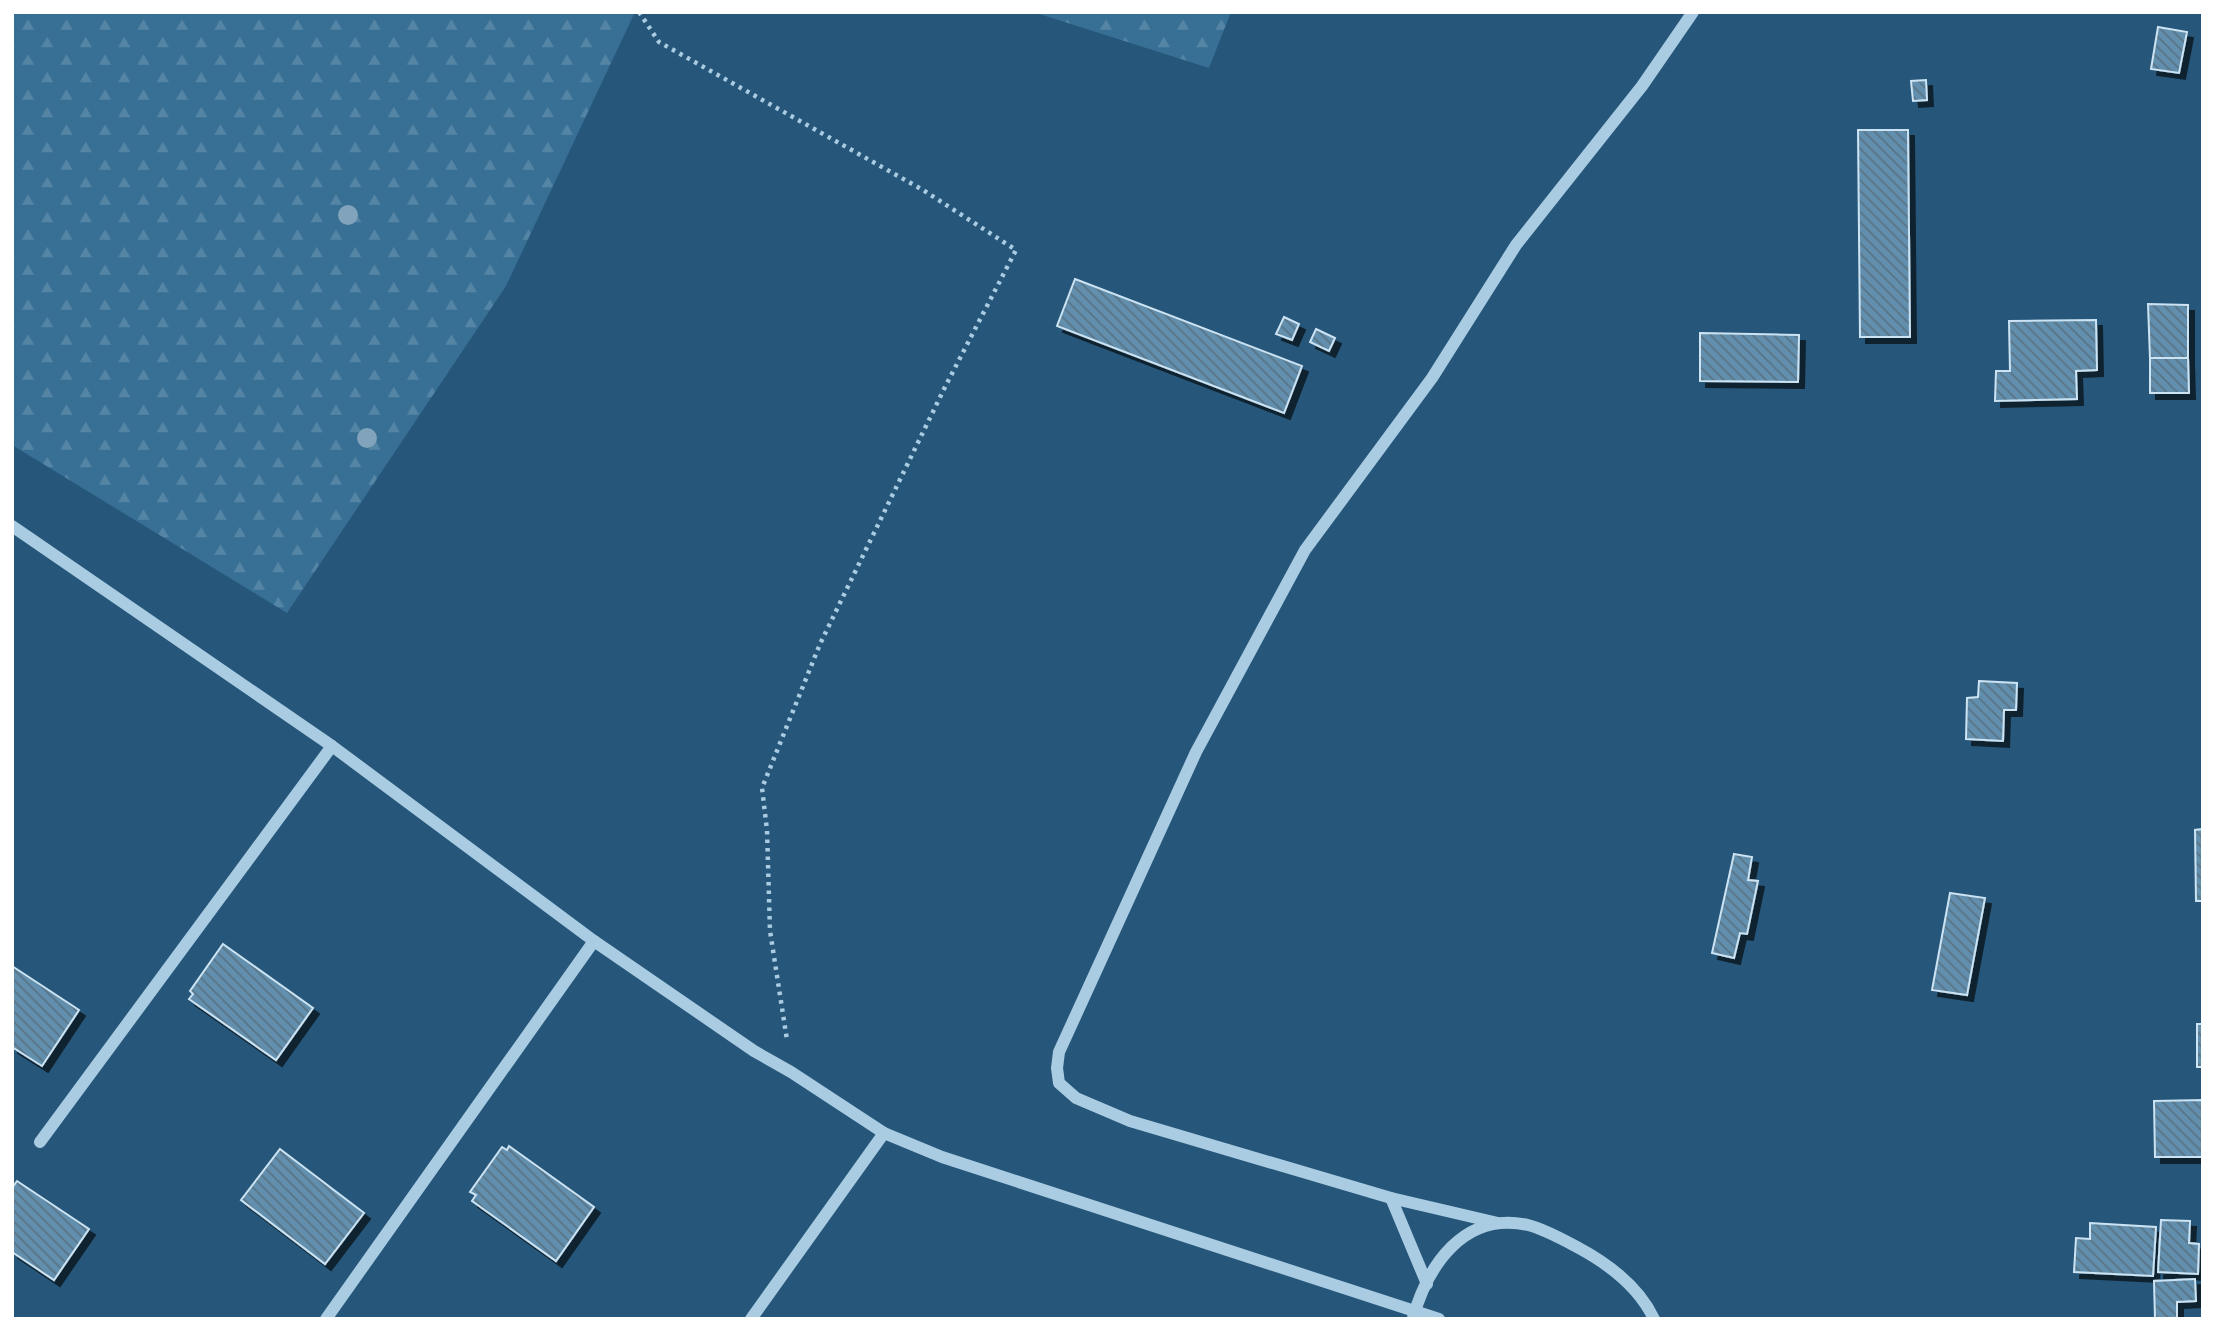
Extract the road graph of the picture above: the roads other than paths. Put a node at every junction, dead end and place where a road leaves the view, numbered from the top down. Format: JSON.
{"nodes":[{"id":1,"x":1693,"y":12,"type":"edge"},
{"id":2,"x":12,"y":526,"type":"edge"},
{"id":3,"x":332,"y":746,"type":"junction"},
{"id":4,"x":594,"y":941,"type":"junction"},
{"id":5,"x":884,"y":1133,"type":"junction"},
{"id":6,"x":40,"y":1142,"type":"dead end"},
{"id":7,"x":1391,"y":1198,"type":"junction"},
{"id":8,"x":1498,"y":1223,"type":"junction"},
{"id":9,"x":1427,"y":1283,"type":"junction"},
{"id":10,"x":1414,"y":1315,"type":"edge"},
{"id":11,"x":326,"y":1319,"type":"edge"},
{"id":12,"x":751,"y":1319,"type":"edge"},
{"id":13,"x":1439,"y":1319,"type":"edge"},
{"id":14,"x":1654,"y":1319,"type":"edge"}],
"edges":[{"from":1,"to":7,"type":"street"},
{"from":2,"to":3,"type":"street"},
{"from":3,"to":4,"type":"street"},
{"from":3,"to":6,"type":"street"},
{"from":4,"to":5,"type":"street"},
{"from":4,"to":11,"type":"street"},
{"from":5,"to":10,"type":"street"},
{"from":5,"to":12,"type":"street"},
{"from":7,"to":8,"type":"street"},
{"from":7,"to":9,"type":"street"},
{"from":8,"to":9,"type":"street"},
{"from":8,"to":14,"type":"street"},
{"from":9,"to":10,"type":"street"},
{"from":10,"to":13,"type":"street"}]}
